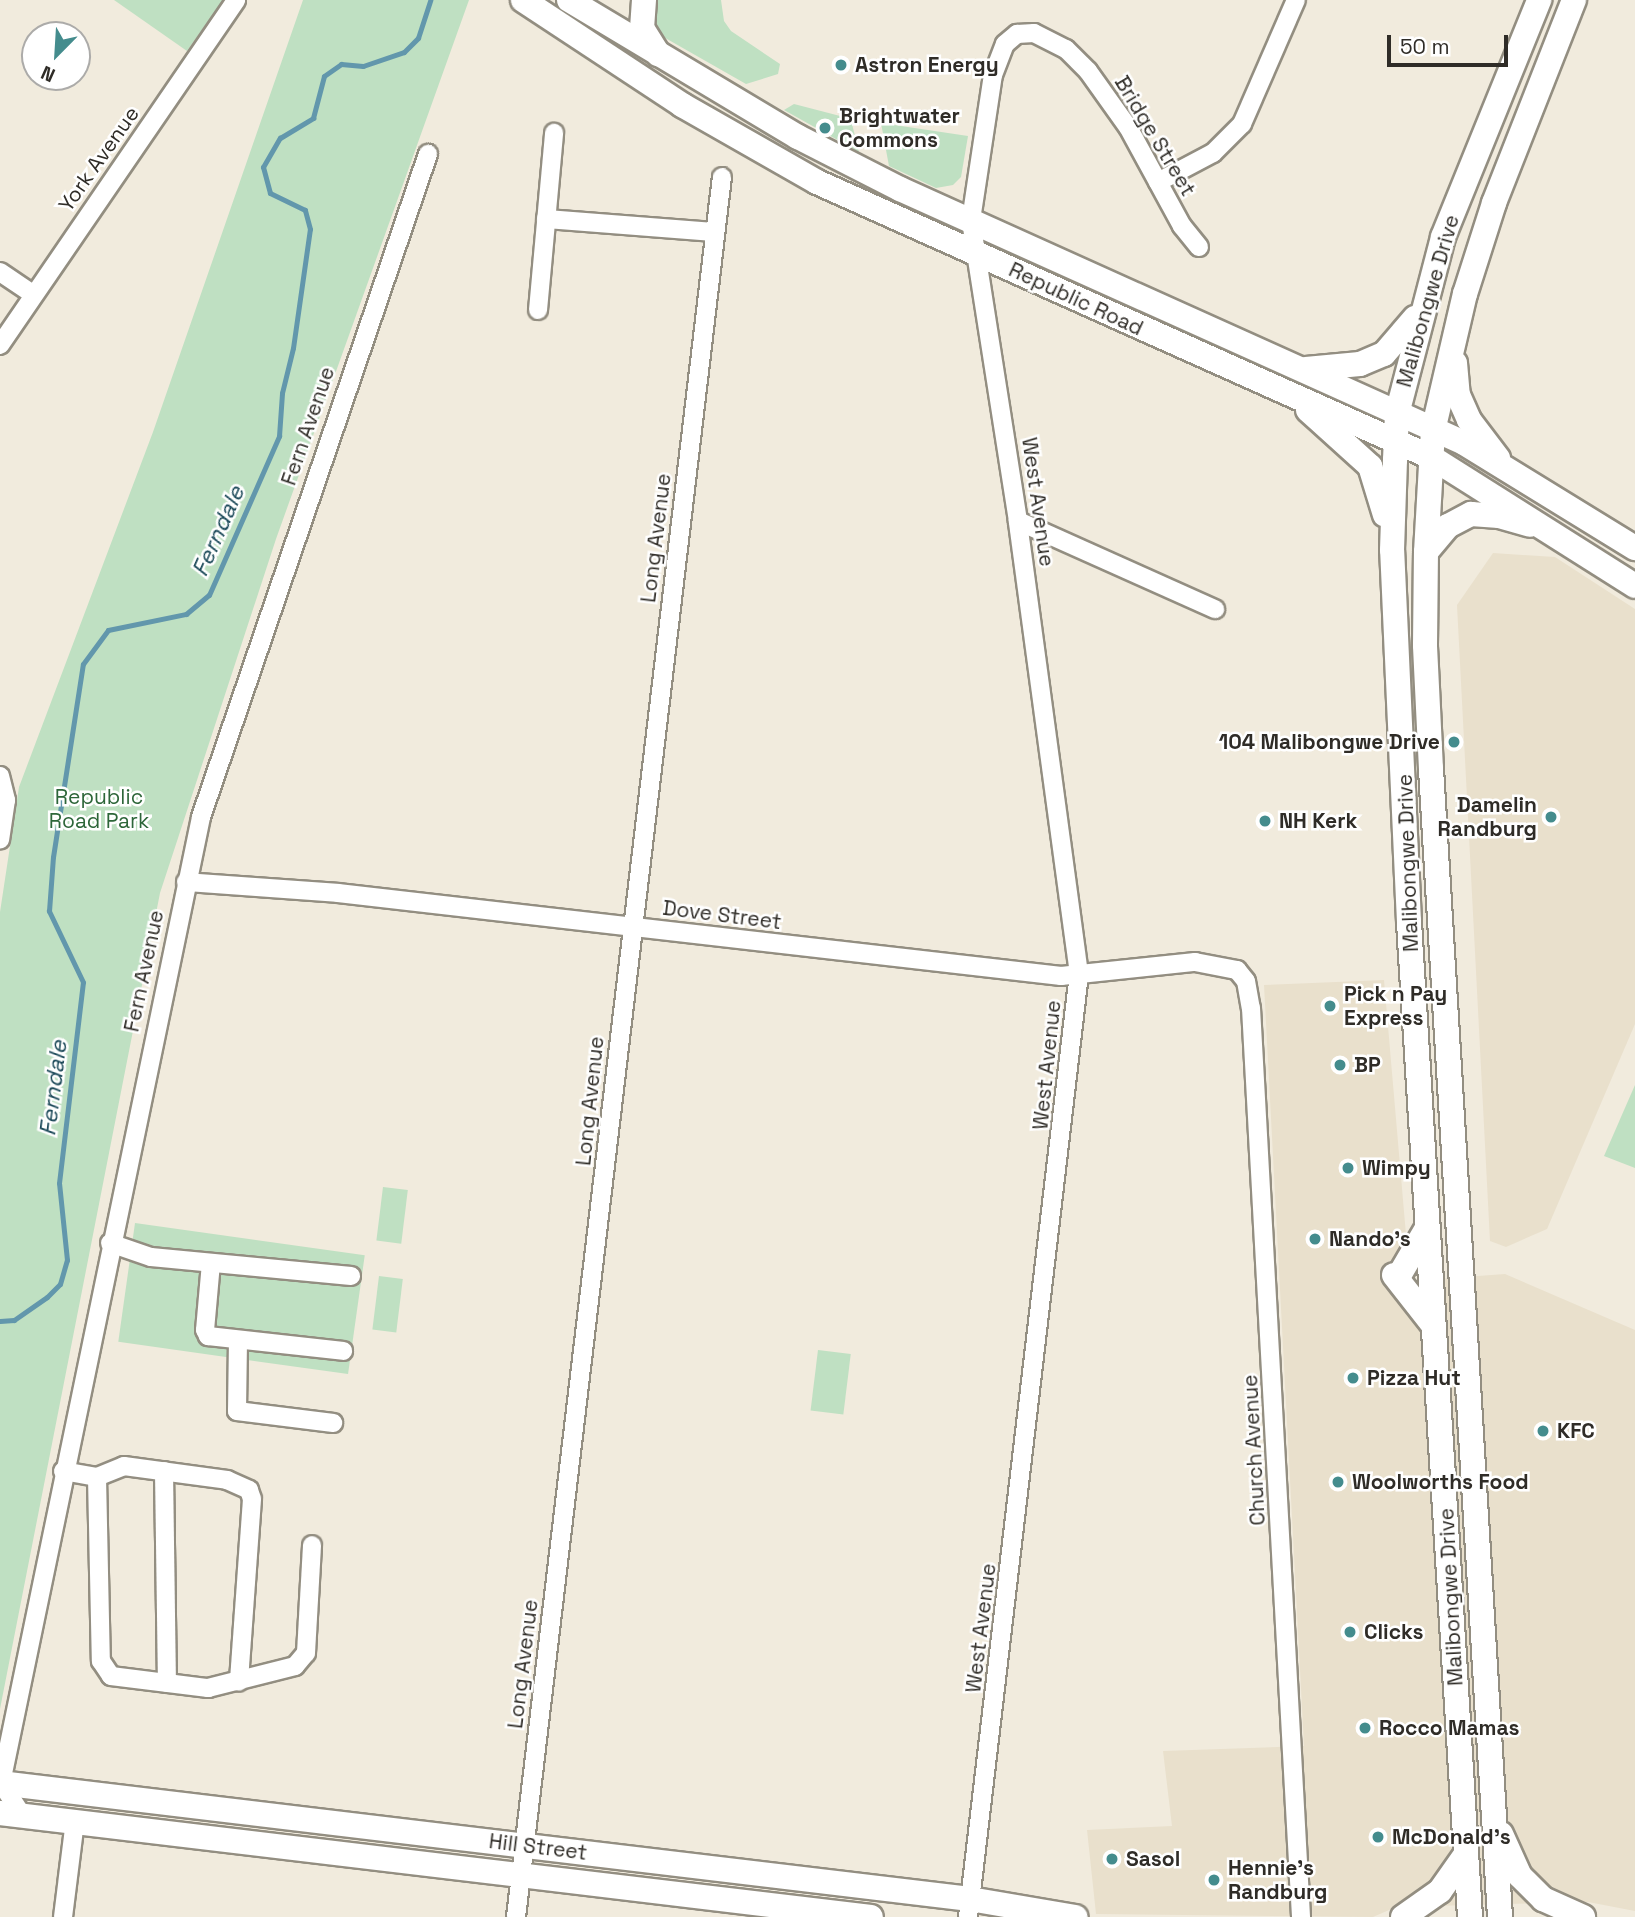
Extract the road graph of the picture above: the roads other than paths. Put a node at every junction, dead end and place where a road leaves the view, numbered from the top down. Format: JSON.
{"nodes":[{"id":1,"x":236,"y":0,"type":"edge"},
{"id":2,"x":523,"y":0,"type":"edge"},
{"id":3,"x":569,"y":0,"type":"edge"},
{"id":4,"x":644,"y":0,"type":"edge"},
{"id":5,"x":1296,"y":0,"type":"edge"},
{"id":6,"x":1539,"y":0,"type":"edge"},
{"id":7,"x":1574,"y":0,"type":"edge"},
{"id":8,"x":660,"y":56,"type":"junction"},
{"id":9,"x":554,"y":133,"type":"dead end"},
{"id":10,"x":428,"y":154,"type":"dead end"},
{"id":11,"x":722,"y":177,"type":"dead end"},
{"id":12,"x":1158,"y":182,"type":"junction"},
{"id":13,"x":545,"y":219,"type":"junction"},
{"id":14,"x":971,"y":220,"type":"junction"},
{"id":15,"x":715,"y":232,"type":"junction"},
{"id":16,"x":1199,"y":247,"type":"dead end"},
{"id":17,"x":979,"y":255,"type":"junction"},
{"id":18,"x":0,"y":272,"type":"edge"},
{"id":19,"x":33,"y":294,"type":"junction"},
{"id":20,"x":1424,"y":302,"type":"junction"},
{"id":21,"x":538,"y":310,"type":"dead end"},
{"id":22,"x":1455,"y":334,"type":"junction"},
{"id":23,"x":0,"y":345,"type":"edge"},
{"id":24,"x":1301,"y":370,"type":"junction"},
{"id":25,"x":1292,"y":396,"type":"junction"},
{"id":26,"x":1397,"y":414,"type":"junction"},
{"id":27,"x":1433,"y":431,"type":"junction"},
{"id":28,"x":1396,"y":441,"type":"junction"},
{"id":29,"x":1431,"y":457,"type":"junction"},
{"id":30,"x":1502,"y":464,"type":"junction"},
{"id":31,"x":1018,"y":521,"type":"junction"},
{"id":32,"x":1576,"y":546,"type":"junction"},
{"id":33,"x":1635,"y":548,"type":"edge"},
{"id":34,"x":1392,"y":550,"type":"junction"},
{"id":35,"x":1426,"y":552,"type":"junction"},
{"id":36,"x":1635,"y":586,"type":"edge"},
{"id":37,"x":1215,"y":609,"type":"dead end"},
{"id":38,"x":3,"y":782,"type":"edge"},
{"id":39,"x":0,"y":840,"type":"edge"},
{"id":40,"x":186,"y":882,"type":"junction"},
{"id":41,"x":632,"y":927,"type":"junction"},
{"id":42,"x":1079,"y":974,"type":"junction"},
{"id":43,"x":1246,"y":981,"type":"joint"},
{"id":44,"x":1427,"y":1228,"type":"junction"},
{"id":45,"x":110,"y":1242,"type":"junction"},
{"id":46,"x":211,"y":1263,"type":"junction"},
{"id":47,"x":351,"y":1276,"type":"dead end"},
{"id":48,"x":1435,"y":1329,"type":"junction"},
{"id":49,"x":238,"y":1340,"type":"junction"},
{"id":50,"x":342,"y":1351,"type":"dead end"},
{"id":51,"x":333,"y":1423,"type":"dead end"},
{"id":52,"x":63,"y":1471,"type":"junction"},
{"id":53,"x":164,"y":1471,"type":"junction"},
{"id":54,"x":97,"y":1477,"type":"junction"},
{"id":55,"x":312,"y":1545,"type":"dead end"},
{"id":56,"x":239,"y":1682,"type":"junction"},
{"id":57,"x":167,"y":1683,"type":"junction"},
{"id":58,"x":0,"y":1783,"type":"edge"},
{"id":59,"x":11,"y":1814,"type":"edge"},
{"id":60,"x":1493,"y":1814,"type":"junction"},
{"id":61,"x":75,"y":1821,"type":"junction"},
{"id":62,"x":525,"y":1846,"type":"junction"},
{"id":63,"x":1466,"y":1854,"type":"junction"},
{"id":64,"x":521,"y":1875,"type":"junction"},
{"id":65,"x":969,"y":1908,"type":"edge"},
{"id":66,"x":63,"y":1917,"type":"edge"},
{"id":67,"x":516,"y":1917,"type":"edge"},
{"id":68,"x":871,"y":1917,"type":"edge"},
{"id":69,"x":1075,"y":1917,"type":"edge"},
{"id":70,"x":1301,"y":1917,"type":"edge"},
{"id":71,"x":1403,"y":1917,"type":"edge"},
{"id":72,"x":1470,"y":1917,"type":"edge"},
{"id":73,"x":1500,"y":1917,"type":"edge"},
{"id":74,"x":1583,"y":1917,"type":"edge"}],
"edges":[{"from":1,"to":19,"type":"street","name":"York Avenue"},
{"from":2,"to":17,"type":"main road","name":"Republic Road"},
{"from":3,"to":8,"type":"main road","name":"Republic Road"},
{"from":4,"to":8,"type":"main road"},
{"from":5,"to":12,"type":"street"},
{"from":6,"to":20,"type":"main road","name":"Malibongwe Drive"},
{"from":7,"to":22,"type":"main road","name":"Malibongwe Drive"},
{"from":8,"to":14,"type":"main road","name":"Republic Road"},
{"from":9,"to":13,"type":"street"},
{"from":10,"to":40,"type":"street","name":"Fern Avenue"},
{"from":11,"to":15,"type":"street","name":"Long Avenue"},
{"from":12,"to":14,"type":"street","name":"Bridge Street"},
{"from":12,"to":16,"type":"street","name":"Bridge Street"},
{"from":13,"to":15,"type":"street"},
{"from":13,"to":21,"type":"street"},
{"from":14,"to":17,"type":"street","name":"West Avenue"},
{"from":14,"to":24,"type":"main road","name":"Republic Road"},
{"from":15,"to":41,"type":"street","name":"Long Avenue"},
{"from":17,"to":25,"type":"main road","name":"Republic Road"},
{"from":17,"to":31,"type":"street","name":"West Avenue"},
{"from":18,"to":19,"type":"street"},
{"from":19,"to":23,"type":"street","name":"York Avenue"},
{"from":20,"to":24,"type":"main road"},
{"from":20,"to":26,"type":"main road","name":"Malibongwe Drive"},
{"from":22,"to":27,"type":"main road","name":"Malibongwe Drive"},
{"from":22,"to":30,"type":"main road"},
{"from":24,"to":26,"type":"main road","name":"Republic Road"},
{"from":25,"to":28,"type":"main road","name":"Republic Road"},
{"from":25,"to":34,"type":"main road"},
{"from":26,"to":27,"type":"main road","name":"Republic Road"},
{"from":26,"to":28,"type":"main road","name":"Malibongwe Drive"},
{"from":27,"to":29,"type":"main road","name":"Malibongwe Drive"},
{"from":27,"to":30,"type":"main road","name":"Republic Road"},
{"from":28,"to":29,"type":"main road","name":"Republic Road"},
{"from":28,"to":34,"type":"main road","name":"Malibongwe Drive"},
{"from":29,"to":32,"type":"main road","name":"Republic Road"},
{"from":29,"to":35,"type":"main road","name":"Malibongwe Drive"},
{"from":30,"to":33,"type":"main road","name":"Republic Road"},
{"from":31,"to":37,"type":"street"},
{"from":31,"to":42,"type":"street","name":"West Avenue"},
{"from":32,"to":35,"type":"main road"},
{"from":32,"to":36,"type":"main road","name":"Republic Road"},
{"from":34,"to":44,"type":"main road","name":"Malibongwe Drive"},
{"from":35,"to":60,"type":"main road","name":"Malibongwe Drive"},
{"from":38,"to":39,"type":"street"},
{"from":40,"to":41,"type":"street","name":"Dove Street"},
{"from":40,"to":45,"type":"street","name":"Fern Avenue"},
{"from":41,"to":42,"type":"street","name":"Dove Street"},
{"from":41,"to":62,"type":"street","name":"Long Avenue"},
{"from":42,"to":43,"type":"street","name":"Dove Street"},
{"from":42,"to":65,"type":"street","name":"West Avenue"},
{"from":43,"to":70,"type":"street","name":"Church Avenue"},
{"from":44,"to":48,"type":"main road","name":"Malibongwe Drive"},
{"from":44,"to":48,"type":"main road"},
{"from":45,"to":46,"type":"street"},
{"from":45,"to":52,"type":"street","name":"Fern Avenue"},
{"from":46,"to":47,"type":"street"},
{"from":46,"to":49,"type":"street"},
{"from":48,"to":63,"type":"main road","name":"Malibongwe Drive"},
{"from":49,"to":50,"type":"street"},
{"from":49,"to":51,"type":"street"},
{"from":52,"to":54,"type":"street"},
{"from":52,"to":58,"type":"street","name":"Fern Avenue"},
{"from":53,"to":54,"type":"street"},
{"from":53,"to":56,"type":"street"},
{"from":53,"to":57,"type":"street"},
{"from":54,"to":57,"type":"street"},
{"from":55,"to":56,"type":"street"},
{"from":56,"to":57,"type":"street"},
{"from":58,"to":59,"type":"street"},
{"from":58,"to":62,"type":"main road","name":"Hill Street"},
{"from":59,"to":61,"type":"main road","name":"Hill Street"},
{"from":60,"to":73,"type":"main road","name":"Malibongwe Drive"},
{"from":60,"to":74,"type":"main road"},
{"from":61,"to":64,"type":"main road","name":"Hill Street"},
{"from":61,"to":66,"type":"street"},
{"from":62,"to":64,"type":"street","name":"Long Avenue"},
{"from":62,"to":65,"type":"main road","name":"Hill Street"},
{"from":63,"to":71,"type":"main road"},
{"from":63,"to":72,"type":"main road","name":"Malibongwe Drive"},
{"from":64,"to":67,"type":"street","name":"Long Avenue"},
{"from":64,"to":68,"type":"main road","name":"Hill Street"},
{"from":65,"to":69,"type":"main road","name":"Hill Street"}]}
